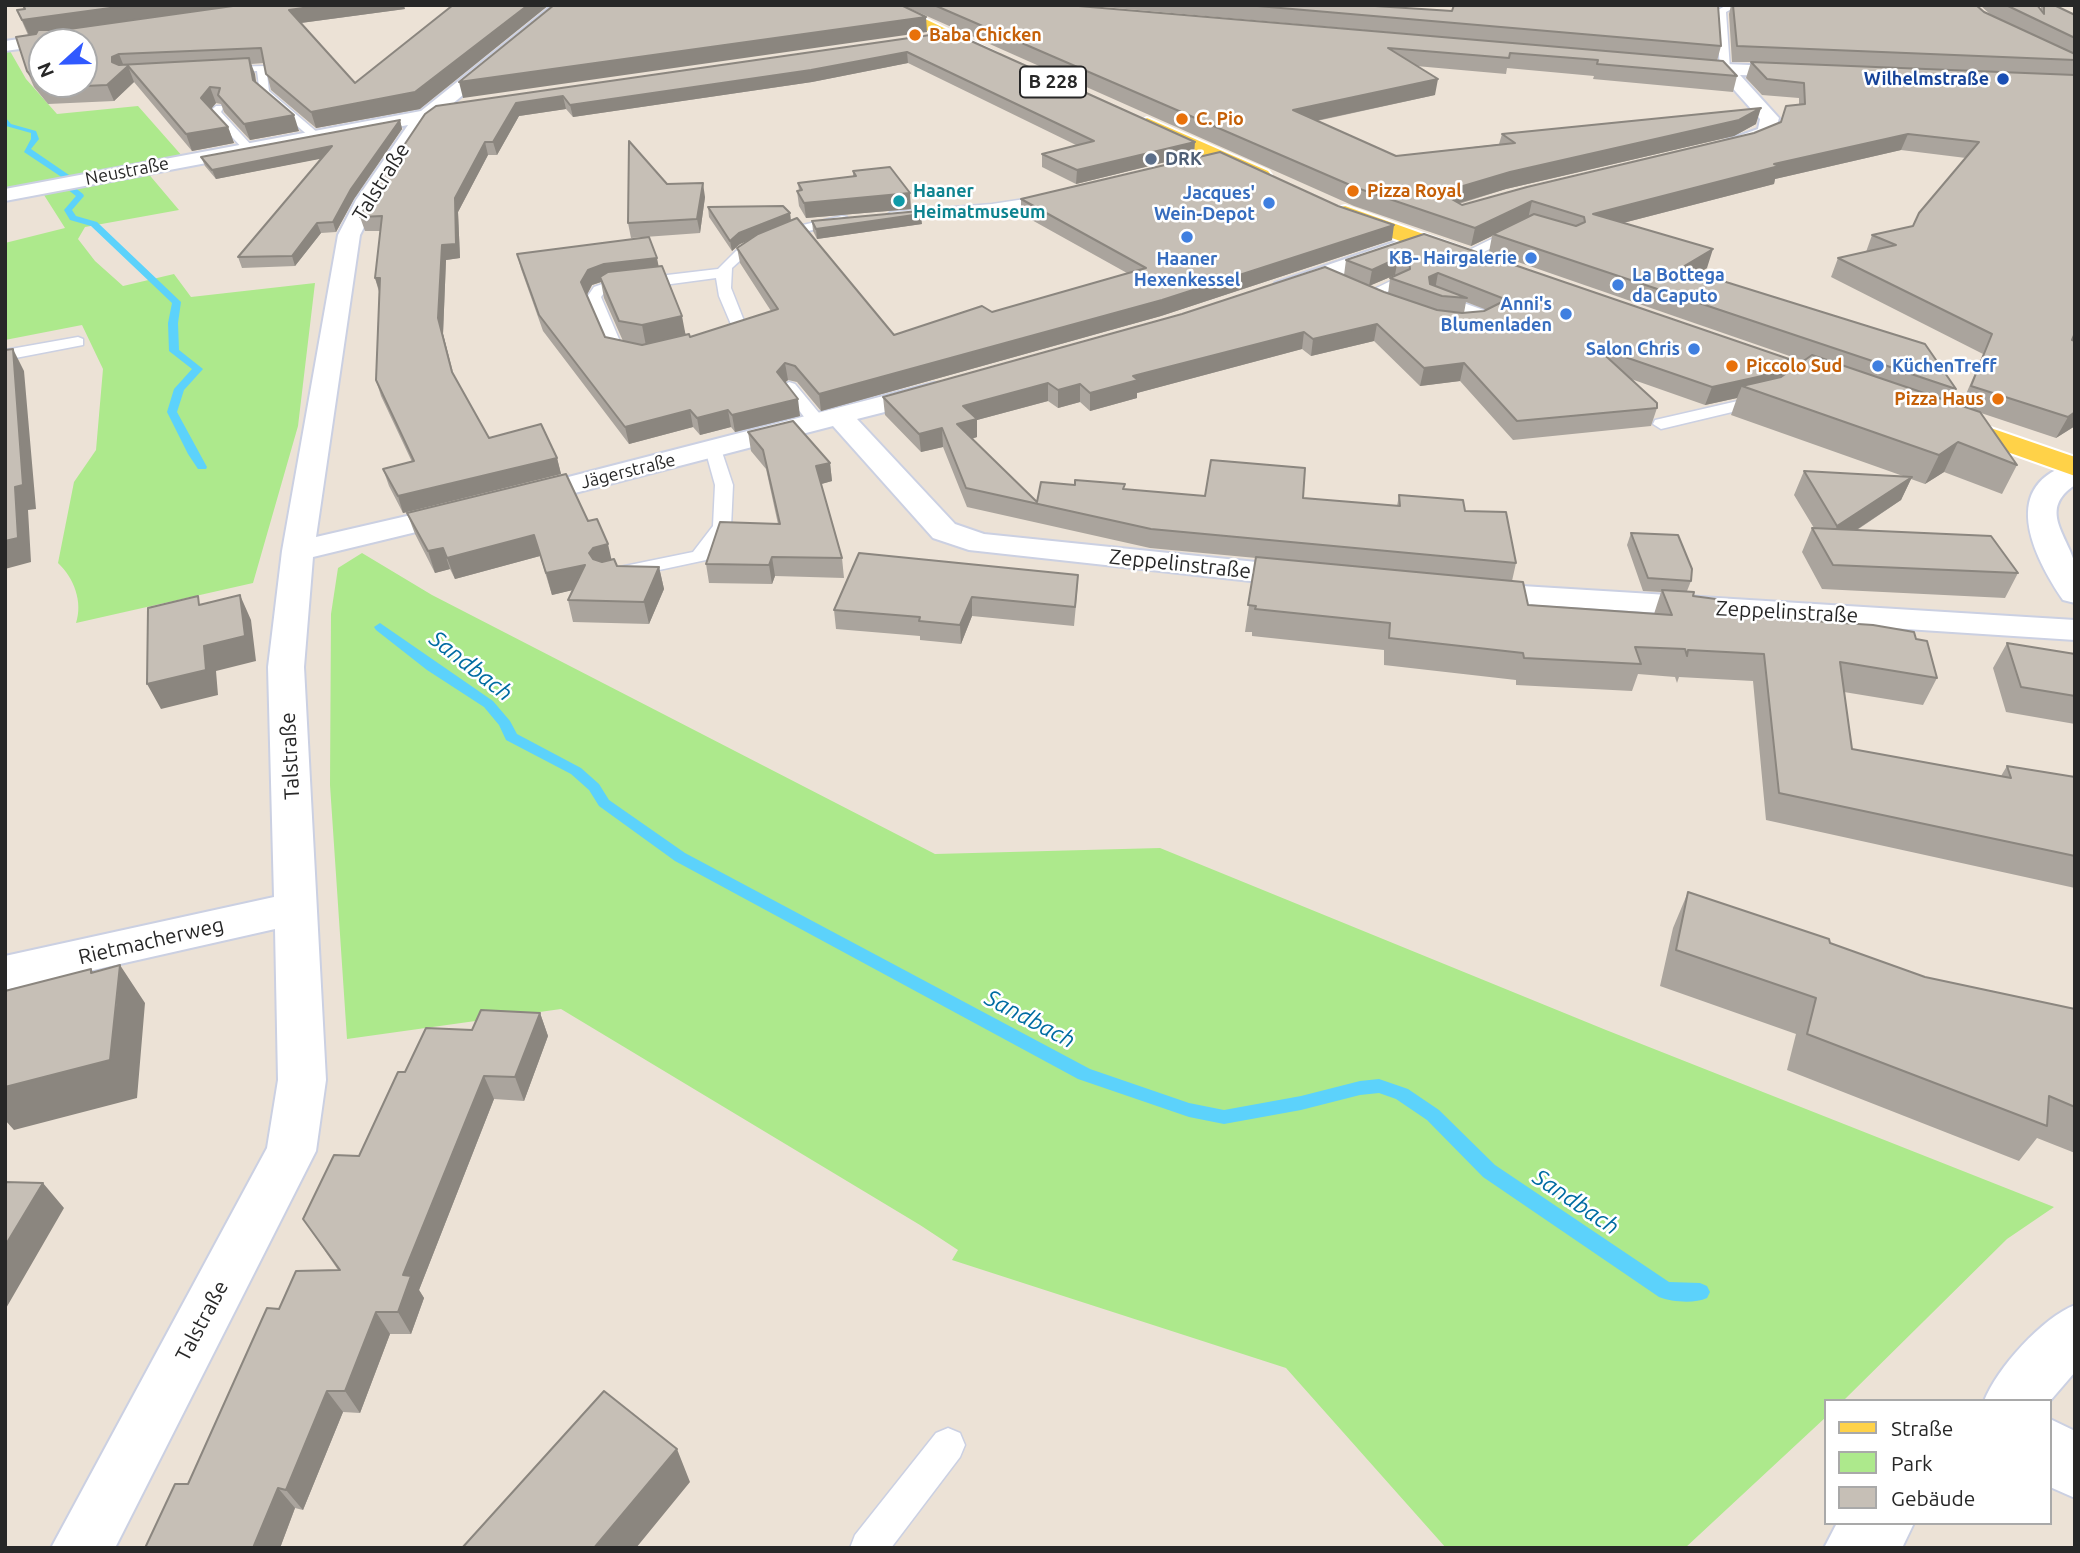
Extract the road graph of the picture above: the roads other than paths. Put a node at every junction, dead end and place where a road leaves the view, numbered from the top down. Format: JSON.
{"nodes":[{"id":1,"x":563,"y":5,"type":"edge"},
{"id":2,"x":883,"y":5,"type":"edge"},
{"id":3,"x":1735,"y":5,"type":"edge"},
{"id":4,"x":950,"y":36,"type":"junction"},
{"id":5,"x":922,"y":40,"type":"edge"},
{"id":6,"x":28,"y":43,"type":"edge"},
{"id":7,"x":5,"y":46,"type":"edge"},
{"id":8,"x":1001,"y":59,"type":"edge"},
{"id":9,"x":1656,"y":61,"type":"edge"},
{"id":10,"x":1725,"y":69,"type":"junction"},
{"id":11,"x":207,"y":71,"type":"edge"},
{"id":12,"x":1817,"y":73,"type":"edge"},
{"id":13,"x":472,"y":105,"type":"edge"},
{"id":14,"x":220,"y":108,"type":"edge"},
{"id":15,"x":428,"y":114,"type":"junction"},
{"id":16,"x":1128,"y":115,"type":"edge"},
{"id":17,"x":314,"y":135,"type":"junction"},
{"id":18,"x":248,"y":148,"type":"junction"},
{"id":19,"x":1702,"y":154,"type":"edge"},
{"id":20,"x":1222,"y":157,"type":"junction"},
{"id":21,"x":1184,"y":167,"type":"edge"},
{"id":22,"x":1284,"y":185,"type":"edge"},
{"id":23,"x":5,"y":195,"type":"edge"},
{"id":24,"x":1064,"y":197,"type":"edge"},
{"id":25,"x":1321,"y":202,"type":"edge"},
{"id":26,"x":880,"y":217,"type":"edge"},
{"id":27,"x":855,"y":219,"type":"edge"},
{"id":28,"x":1529,"y":225,"type":"edge"},
{"id":29,"x":1418,"y":241,"type":"junction"},
{"id":30,"x":1464,"y":256,"type":"junction"},
{"id":31,"x":1500,"y":268,"type":"edge"},
{"id":32,"x":723,"y":273,"type":"junction"},
{"id":33,"x":1401,"y":280,"type":"edge"},
{"id":34,"x":1348,"y":286,"type":"junction"},
{"id":35,"x":1259,"y":296,"type":"edge"},
{"id":36,"x":1434,"y":296,"type":"edge"},
{"id":37,"x":1394,"y":306,"type":"edge"},
{"id":38,"x":1466,"y":322,"type":"edge"},
{"id":39,"x":701,"y":341,"type":"edge"},
{"id":40,"x":78,"y":342,"type":"dead end"},
{"id":41,"x":646,"y":354,"type":"edge"},
{"id":42,"x":5,"y":355,"type":"edge"},
{"id":43,"x":959,"y":384,"type":"edge"},
{"id":44,"x":789,"y":387,"type":"edge"},
{"id":45,"x":1773,"y":393,"type":"edge"},
{"id":46,"x":1921,"y":412,"type":"edge"},
{"id":47,"x":829,"y":420,"type":"junction"},
{"id":48,"x":1661,"y":424,"type":"dead end"},
{"id":49,"x":713,"y":449,"type":"junction"},
{"id":50,"x":2075,"y":467,"type":"edge"},
{"id":51,"x":2075,"y":472,"type":"edge"},
{"id":52,"x":298,"y":551,"type":"junction"},
{"id":53,"x":607,"y":575,"type":"edge"},
{"id":54,"x":1334,"y":580,"type":"edge"},
{"id":55,"x":1443,"y":591,"type":"edge"},
{"id":56,"x":2075,"y":593,"type":"edge"},
{"id":57,"x":2075,"y":630,"type":"edge"},
{"id":58,"x":297,"y":908,"type":"junction"},
{"id":59,"x":5,"y":972,"type":"edge"},
{"id":60,"x":2075,"y":1331,"type":"edge"},
{"id":61,"x":2024,"y":1389,"type":"edge"},
{"id":62,"x":948,"y":1445,"type":"dead end"},
{"id":63,"x":2052,"y":1450,"type":"edge"},
{"id":64,"x":2075,"y":1469,"type":"edge"},
{"id":65,"x":1882,"y":1525,"type":"edge"},
{"id":66,"x":82,"y":1548,"type":"edge"},
{"id":67,"x":868,"y":1548,"type":"edge"},
{"id":68,"x":1855,"y":1548,"type":"edge"}],
"edges":[{"from":1,"to":15,"type":"street","name":"Talstraße"},
{"from":2,"to":4,"type":"main road","number":"B 228"},
{"from":3,"to":10,"type":"lane"},
{"from":4,"to":5,"type":"street"},
{"from":4,"to":8,"type":"main road","number":"B 228"},
{"from":6,"to":7,"type":"street"},
{"from":9,"to":10,"type":"street"},
{"from":10,"to":12,"type":"street"},
{"from":10,"to":19,"type":"street"},
{"from":11,"to":17,"type":"lane"},
{"from":13,"to":15,"type":"street","name":"Neustraße"},
{"from":14,"to":18,"type":"lane"},
{"from":15,"to":17,"type":"street","name":"Neustraße"},
{"from":15,"to":52,"type":"street","name":"Talstraße"},
{"from":16,"to":20,"type":"main road"},
{"from":17,"to":18,"type":"street","name":"Neustraße"},
{"from":18,"to":23,"type":"street","name":"Neustraße"},
{"from":20,"to":21,"type":"street"},
{"from":20,"to":22,"type":"main road"},
{"from":24,"to":26,"type":"lane"},
{"from":25,"to":29,"type":"main road"},
{"from":27,"to":32,"type":"lane"},
{"from":28,"to":30,"type":"lane"},
{"from":29,"to":30,"type":"main road"},
{"from":29,"to":34,"type":"street"},
{"from":30,"to":31,"type":"main road"},
{"from":32,"to":39,"type":"lane"},
{"from":32,"to":41,"type":"lane"},
{"from":33,"to":34,"type":"lane"},
{"from":34,"to":35,"type":"street"},
{"from":34,"to":37,"type":"lane"},
{"from":36,"to":38,"type":"lane"},
{"from":40,"to":42,"type":"lane"},
{"from":43,"to":47,"type":"street","name":"Jägerstraße"},
{"from":44,"to":47,"type":"lane"},
{"from":45,"to":48,"type":"lane"},
{"from":46,"to":50,"type":"main road"},
{"from":47,"to":49,"type":"street","name":"Jägerstraße"},
{"from":47,"to":54,"type":"street","name":"Zeppelinstraße"},
{"from":49,"to":52,"type":"street","name":"Jägerstraße"},
{"from":49,"to":53,"type":"lane"},
{"from":51,"to":56,"type":"street"},
{"from":52,"to":58,"type":"street","name":"Talstraße"},
{"from":55,"to":57,"type":"street","name":"Zeppelinstraße"},
{"from":58,"to":59,"type":"street","name":"Rietmacherweg"},
{"from":58,"to":66,"type":"street","name":"Talstraße"},
{"from":60,"to":61,"type":"street"},
{"from":62,"to":67,"type":"lane"},
{"from":63,"to":64,"type":"street"},
{"from":65,"to":68,"type":"street"}]}
